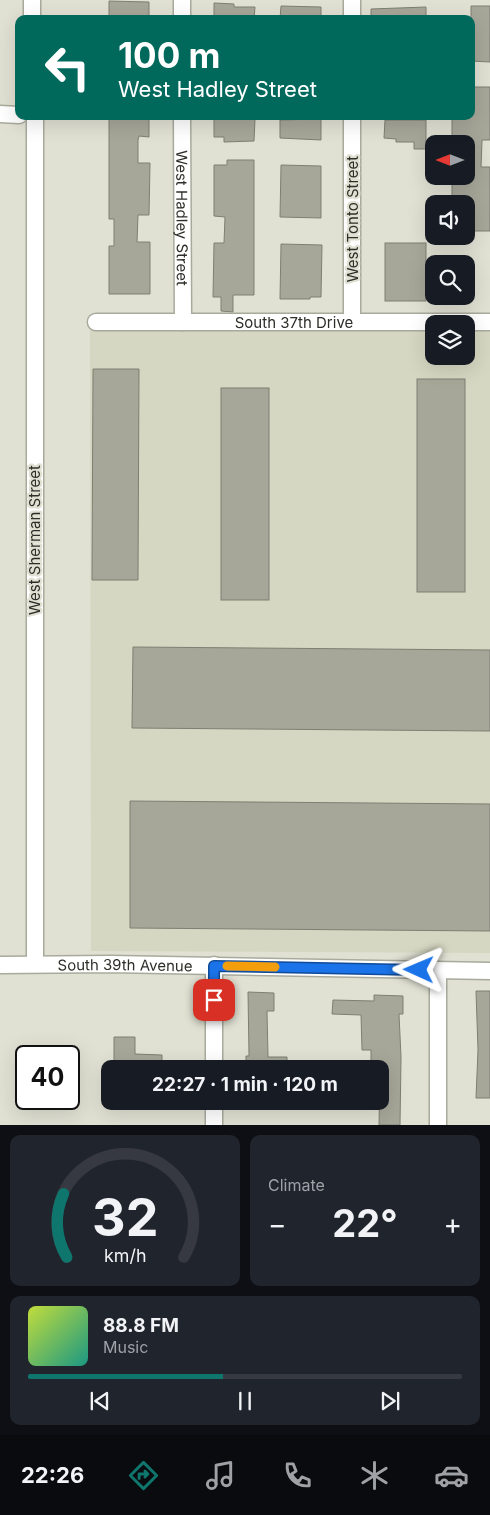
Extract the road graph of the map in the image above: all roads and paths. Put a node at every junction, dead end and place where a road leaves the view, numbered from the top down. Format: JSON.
{"nodes":[{"id":1,"x":32,"y":0,"type":"edge"},
{"id":2,"x":182,"y":0,"type":"edge"},
{"id":3,"x":352,"y":0,"type":"edge"},
{"id":4,"x":32,"y":15,"type":"edge"},
{"id":5,"x":182,"y":15,"type":"edge"},
{"id":6,"x":352,"y":15,"type":"edge"},
{"id":7,"x":0,"y":114,"type":"edge"},
{"id":8,"x":15,"y":115,"type":"edge"},
{"id":9,"x":35,"y":120,"type":"edge"},
{"id":10,"x":182,"y":120,"type":"edge"},
{"id":11,"x":352,"y":120,"type":"edge"},
{"id":12,"x":352,"y":321,"type":"junction"},
{"id":13,"x":96,"y":322,"type":"dead end"},
{"id":14,"x":183,"y":322,"type":"junction"},
{"id":15,"x":490,"y":322,"type":"edge"},
{"id":16,"x":35,"y":964,"type":"junction"},
{"id":17,"x":0,"y":965,"type":"edge"},
{"id":18,"x":214,"y":966,"type":"junction"},
{"id":19,"x":438,"y":970,"type":"junction"},
{"id":20,"x":490,"y":970,"type":"edge"},
{"id":21,"x":214,"y":1060,"type":"edge"},
{"id":22,"x":214,"y":1110,"type":"edge"},
{"id":23,"x":214,"y":1125,"type":"edge"},
{"id":24,"x":438,"y":1125,"type":"edge"}],
"edges":[{"from":1,"to":4,"type":"street"},
{"from":2,"to":5,"type":"street"},
{"from":3,"to":6,"type":"street"},
{"from":7,"to":8,"type":"street"},
{"from":9,"to":16,"type":"street","name":"West Sherman Street"},
{"from":10,"to":14,"type":"street","name":"West Hadley Street"},
{"from":11,"to":12,"type":"street","name":"West Tonto Street"},
{"from":12,"to":14,"type":"street","name":"South 37th Drive"},
{"from":12,"to":15,"type":"street","name":"South 37th Drive"},
{"from":13,"to":14,"type":"street","name":"South 37th Drive"},
{"from":16,"to":17,"type":"street","name":"South 39th Avenue"},
{"from":16,"to":18,"type":"street","name":"South 39th Avenue"},
{"from":18,"to":19,"type":"street","name":"South 39th Avenue"},
{"from":18,"to":21,"type":"street"},
{"from":19,"to":20,"type":"street","name":"South 39th Avenue"},
{"from":19,"to":24,"type":"street"},
{"from":22,"to":23,"type":"street"}]}
